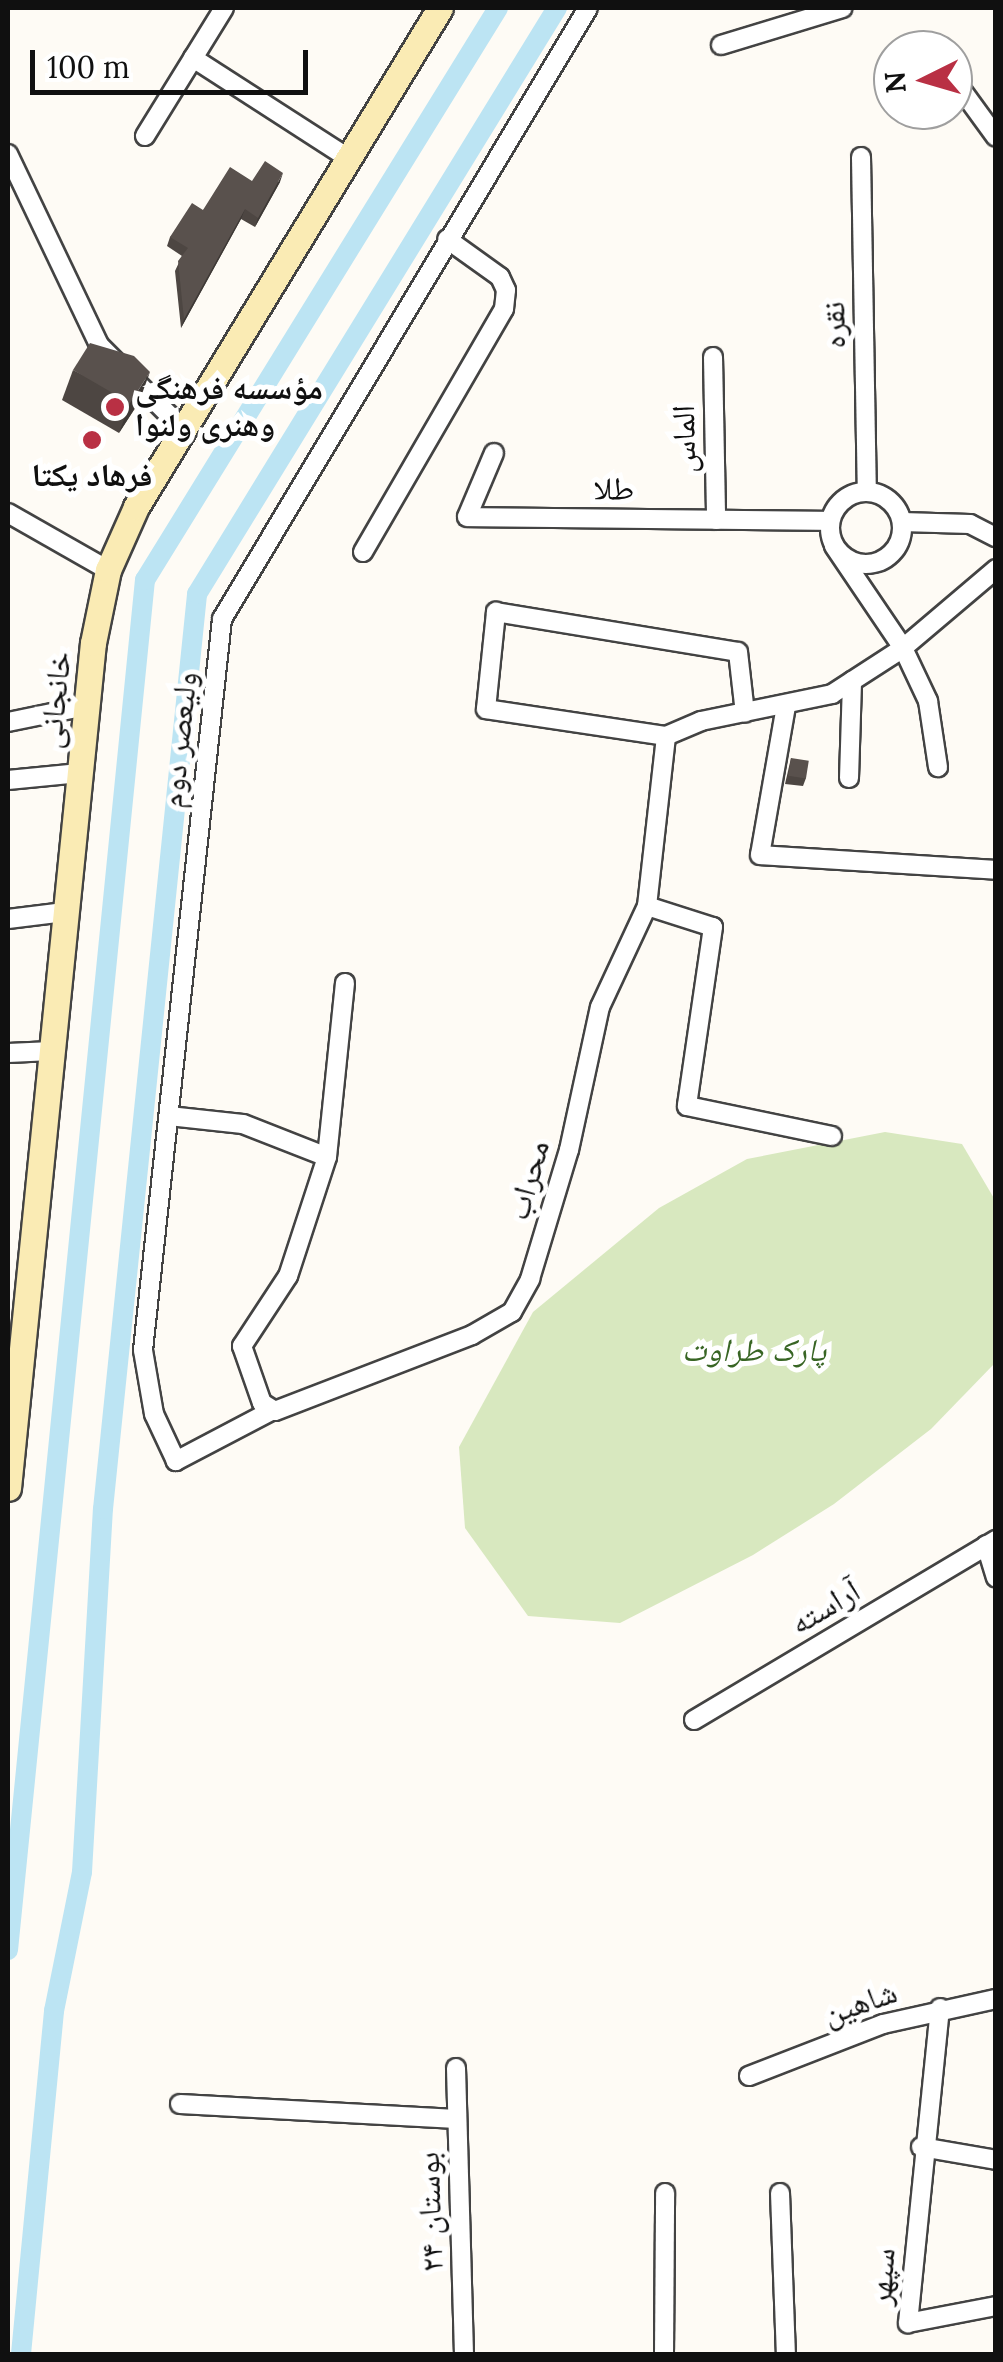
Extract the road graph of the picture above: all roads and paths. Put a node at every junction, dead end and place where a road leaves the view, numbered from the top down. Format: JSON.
{"nodes":[{"id":1,"x":224,"y":8,"type":"edge"},
{"id":2,"x":440,"y":8,"type":"edge"},
{"id":3,"x":588,"y":8,"type":"edge"},
{"id":4,"x":843,"y":8,"type":"edge"},
{"id":5,"x":720,"y":45,"type":"dead end"},
{"id":6,"x":194,"y":58,"type":"junction"},
{"id":7,"x":973,"y":106,"type":"edge"},
{"id":8,"x":145,"y":136,"type":"dead end"},
{"id":9,"x":996,"y":137,"type":"edge"},
{"id":10,"x":8,"y":154,"type":"edge"},
{"id":11,"x":861,"y":157,"type":"dead end"},
{"id":12,"x":350,"y":160,"type":"junction"},
{"id":13,"x":447,"y":239,"type":"junction"},
{"id":14,"x":713,"y":357,"type":"dead end"},
{"id":15,"x":184,"y":430,"type":"junction"},
{"id":16,"x":494,"y":453,"type":"dead end"},
{"id":17,"x":867,"y":492,"type":"junction"},
{"id":18,"x":8,"y":514,"type":"edge"},
{"id":19,"x":716,"y":520,"type":"junction"},
{"id":20,"x":830,"y":521,"type":"junction"},
{"id":21,"x":902,"y":522,"type":"junction"},
{"id":22,"x":996,"y":538,"type":"edge"},
{"id":23,"x":834,"y":546,"type":"junction"},
{"id":24,"x":363,"y":552,"type":"dead end"},
{"id":25,"x":996,"y":569,"type":"edge"},
{"id":26,"x":108,"y":570,"type":"junction"},
{"id":27,"x":904,"y":648,"type":"junction"},
{"id":28,"x":852,"y":681,"type":"junction"},
{"id":29,"x":86,"y":706,"type":"junction"},
{"id":30,"x":786,"y":706,"type":"junction"},
{"id":31,"x":745,"y":714,"type":"junction"},
{"id":32,"x":8,"y":722,"type":"edge"},
{"id":33,"x":666,"y":736,"type":"junction"},
{"id":34,"x":938,"y":767,"type":"dead end"},
{"id":35,"x":80,"y":773,"type":"junction"},
{"id":36,"x":850,"y":778,"type":"dead end"},
{"id":37,"x":8,"y":780,"type":"edge"},
{"id":38,"x":996,"y":870,"type":"edge"},
{"id":39,"x":647,"y":906,"type":"junction"},
{"id":40,"x":65,"y":912,"type":"junction"},
{"id":41,"x":8,"y":919,"type":"edge"},
{"id":42,"x":345,"y":983,"type":"dead end"},
{"id":43,"x":52,"y":1051,"type":"junction"},
{"id":44,"x":8,"y":1053,"type":"edge"},
{"id":45,"x":168,"y":1116,"type":"junction"},
{"id":46,"x":832,"y":1136,"type":"dead end"},
{"id":47,"x":326,"y":1156,"type":"junction"},
{"id":48,"x":273,"y":1410,"type":"junction"},
{"id":49,"x":8,"y":1488,"type":"edge"},
{"id":50,"x":991,"y":1542,"type":"edge"},
{"id":51,"x":996,"y":1578,"type":"edge"},
{"id":52,"x":694,"y":1720,"type":"dead end"},
{"id":53,"x":996,"y":1999,"type":"edge"},
{"id":54,"x":940,"y":2008,"type":"junction"},
{"id":55,"x":456,"y":2068,"type":"dead end"},
{"id":56,"x":748,"y":2076,"type":"dead end"},
{"id":57,"x":180,"y":2104,"type":"dead end"},
{"id":58,"x":457,"y":2119,"type":"junction"},
{"id":59,"x":921,"y":2147,"type":"junction"},
{"id":60,"x":996,"y":2160,"type":"edge"},
{"id":61,"x":665,"y":2193,"type":"dead end"},
{"id":62,"x":780,"y":2193,"type":"dead end"},
{"id":63,"x":996,"y":2306,"type":"edge"},
{"id":64,"x":464,"y":2354,"type":"edge"},
{"id":65,"x":664,"y":2354,"type":"edge"},
{"id":66,"x":786,"y":2354,"type":"edge"}],
"edges":[{"from":1,"to":6,"type":"street"},
{"from":2,"to":12,"type":"main road","name":"خانجانی"},
{"from":3,"to":13,"type":"street","name":"ولیعصر دوم"},
{"from":4,"to":5,"type":"street"},
{"from":6,"to":8,"type":"street"},
{"from":6,"to":12,"type":"street"},
{"from":7,"to":9,"type":"street"},
{"from":10,"to":15,"type":"street"},
{"from":11,"to":17,"type":"street","name":"نقره"},
{"from":12,"to":15,"type":"main road","name":"خانجانی"},
{"from":13,"to":24,"type":"street"},
{"from":13,"to":45,"type":"street","name":"ولیعصر دوم"},
{"from":14,"to":19,"type":"street","name":"الماس"},
{"from":15,"to":26,"type":"main road","name":"خانجانی"},
{"from":16,"to":19,"type":"street","name":"طلا"},
{"from":17,"to":20,"type":"street"},
{"from":17,"to":21,"type":"street"},
{"from":18,"to":26,"type":"street"},
{"from":19,"to":20,"type":"street","name":"طلا"},
{"from":20,"to":23,"type":"street"},
{"from":21,"to":22,"type":"street"},
{"from":21,"to":23,"type":"street"},
{"from":23,"to":27,"type":"street"},
{"from":25,"to":27,"type":"street"},
{"from":26,"to":29,"type":"main road","name":"خانجانی"},
{"from":27,"to":28,"type":"street"},
{"from":27,"to":34,"type":"street"},
{"from":28,"to":30,"type":"street"},
{"from":28,"to":36,"type":"street"},
{"from":29,"to":32,"type":"street"},
{"from":29,"to":35,"type":"main road","name":"خانجانی"},
{"from":30,"to":31,"type":"street"},
{"from":30,"to":38,"type":"street"},
{"from":31,"to":33,"type":"street"},
{"from":31,"to":33,"type":"street"},
{"from":33,"to":39,"type":"street","name":"محراب"},
{"from":35,"to":37,"type":"street"},
{"from":35,"to":40,"type":"main road","name":"خانجانی"},
{"from":39,"to":46,"type":"street"},
{"from":39,"to":48,"type":"street","name":"محراب"},
{"from":40,"to":41,"type":"street"},
{"from":40,"to":43,"type":"main road","name":"خانجانی"},
{"from":42,"to":47,"type":"street"},
{"from":43,"to":44,"type":"street"},
{"from":43,"to":49,"type":"main road","name":"خانجانی"},
{"from":45,"to":47,"type":"street"},
{"from":45,"to":48,"type":"street","name":"ولیعصر دوم"},
{"from":47,"to":48,"type":"street"},
{"from":50,"to":51,"type":"street"},
{"from":50,"to":52,"type":"street","name":"آراسته"},
{"from":53,"to":54,"type":"street","name":"شاهین"},
{"from":54,"to":56,"type":"street","name":"شاهین"},
{"from":54,"to":59,"type":"street","name":"سپهر"},
{"from":55,"to":58,"type":"street","name":"بوستان ۲۴"},
{"from":57,"to":58,"type":"street"},
{"from":58,"to":64,"type":"street","name":"بوستان ۲۴"},
{"from":59,"to":60,"type":"street"},
{"from":59,"to":63,"type":"street","name":"سپهر"},
{"from":61,"to":65,"type":"street"},
{"from":62,"to":66,"type":"street"}]}
